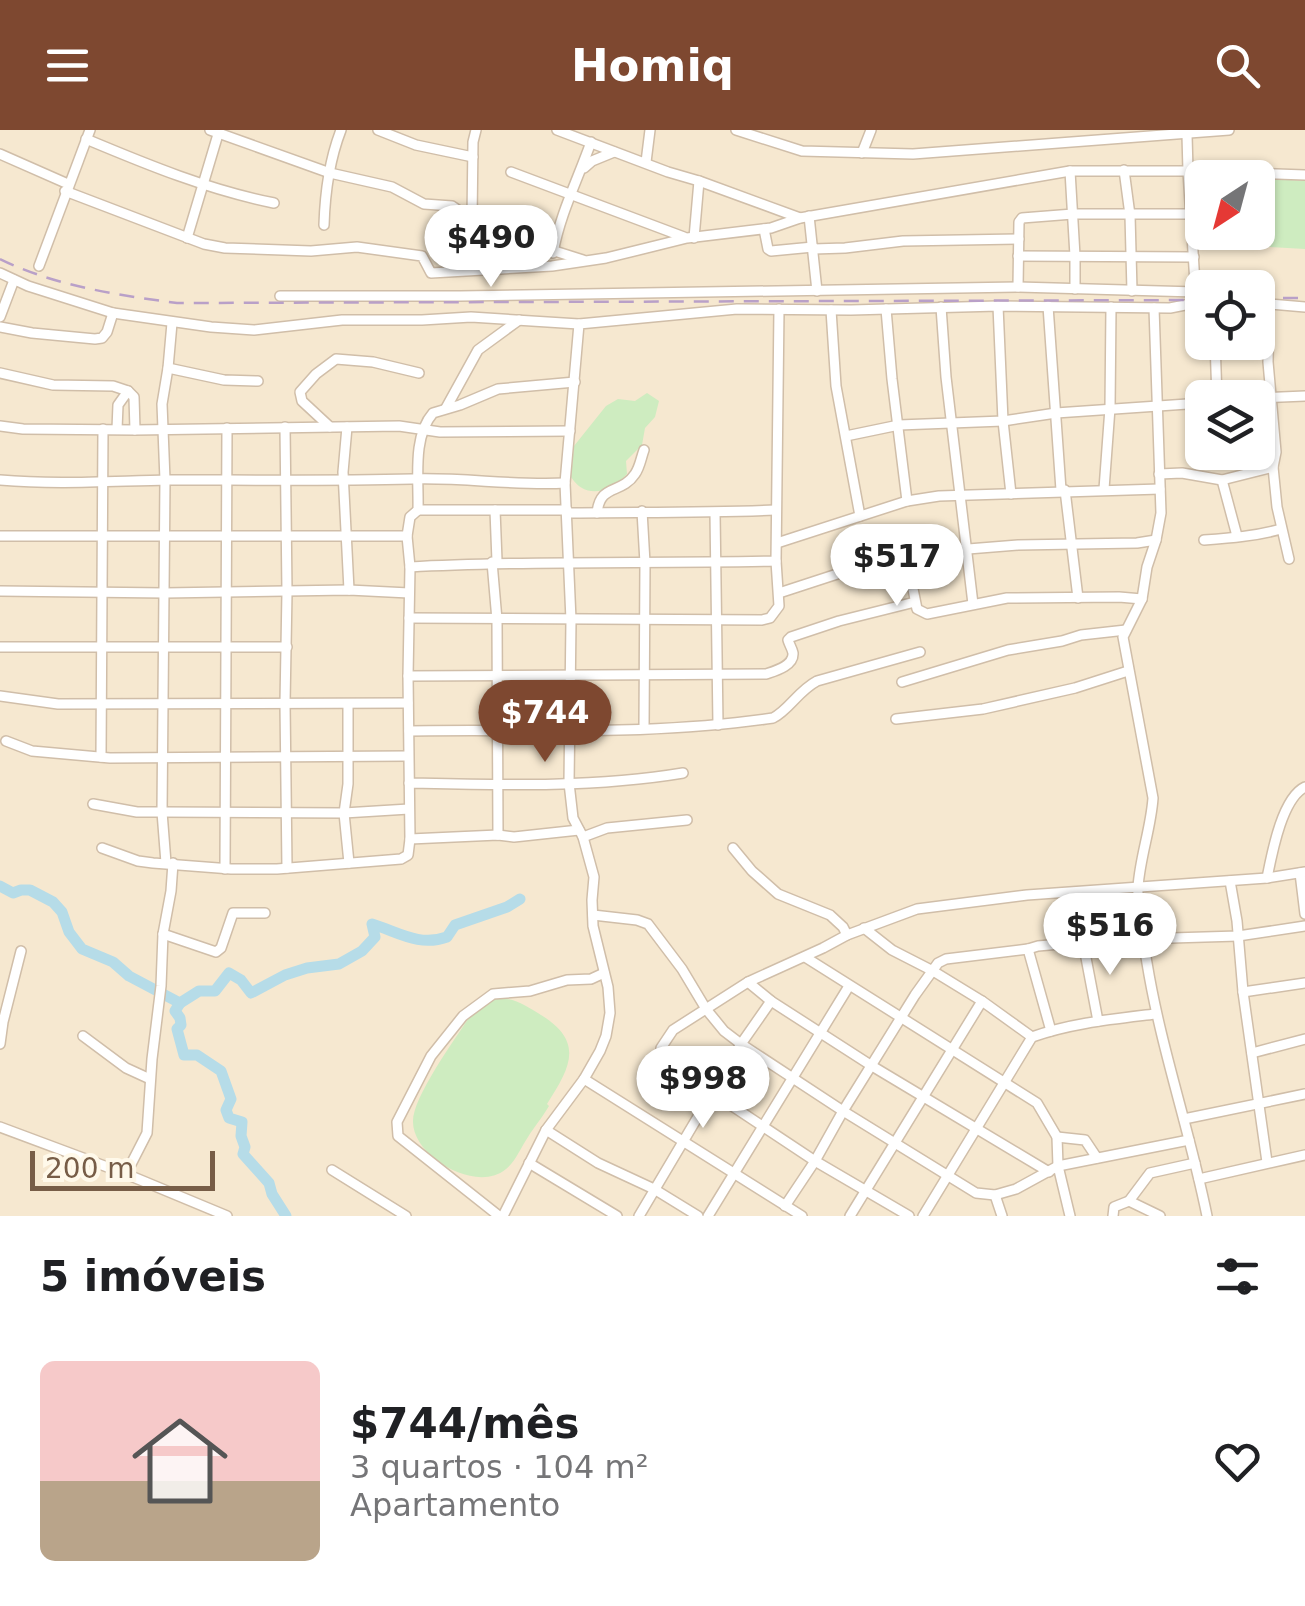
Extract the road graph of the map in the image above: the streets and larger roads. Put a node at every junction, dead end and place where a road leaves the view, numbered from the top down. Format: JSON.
{"nodes":[{"id":1,"x":341,"y":130,"type":"edge"},
{"id":2,"x":378,"y":130,"type":"edge"},
{"id":3,"x":476,"y":130,"type":"edge"},
{"id":4,"x":557,"y":130,"type":"edge"},
{"id":5,"x":650,"y":130,"type":"edge"},
{"id":6,"x":736,"y":130,"type":"edge"},
{"id":7,"x":871,"y":130,"type":"edge"},
{"id":8,"x":1229,"y":130,"type":"edge"},
{"id":9,"x":216,"y":131,"type":"edge"},
{"id":10,"x":88,"y":135,"type":"edge"},
{"id":11,"x":1187,"y":135,"type":"junction"},
{"id":12,"x":591,"y":142,"type":"junction"},
{"id":13,"x":615,"y":152,"type":"junction"},
{"id":14,"x":862,"y":153,"type":"junction"},
{"id":15,"x":0,"y":154,"type":"edge"},
{"id":16,"x":472,"y":157,"type":"junction"},
{"id":17,"x":1188,"y":160,"type":"edge"},
{"id":18,"x":646,"y":162,"type":"junction"},
{"id":19,"x":582,"y":170,"type":"junction"},
{"id":20,"x":1124,"y":170,"type":"junction"},
{"id":21,"x":1185,"y":170,"type":"edge"},
{"id":22,"x":1070,"y":171,"type":"junction"},
{"id":23,"x":511,"y":172,"type":"dead end"},
{"id":24,"x":330,"y":173,"type":"junction"},
{"id":25,"x":1275,"y":174,"type":"edge"},
{"id":26,"x":1305,"y":175,"type":"edge"},
{"id":27,"x":700,"y":181,"type":"junction"},
{"id":28,"x":202,"y":184,"type":"junction"},
{"id":29,"x":66,"y":188,"type":"junction"},
{"id":30,"x":569,"y":194,"type":"junction"},
{"id":31,"x":274,"y":204,"type":"dead end"},
{"id":32,"x":1072,"y":214,"type":"junction"},
{"id":33,"x":1185,"y":214,"type":"edge"},
{"id":34,"x":1130,"y":215,"type":"junction"},
{"id":35,"x":804,"y":217,"type":"junction"},
{"id":36,"x":472,"y":220,"type":"junction"},
{"id":37,"x":324,"y":225,"type":"dead end"},
{"id":38,"x":764,"y":229,"type":"junction"},
{"id":39,"x":188,"y":238,"type":"junction"},
{"id":40,"x":690,"y":238,"type":"junction"},
{"id":41,"x":1018,"y":239,"type":"junction"},
{"id":42,"x":813,"y":248,"type":"junction"},
{"id":43,"x":553,"y":249,"type":"junction"},
{"id":44,"x":1193,"y":250,"type":"edge"},
{"id":45,"x":1018,"y":256,"type":"junction"},
{"id":46,"x":1075,"y":256,"type":"junction"},
{"id":47,"x":1132,"y":257,"type":"junction"},
{"id":48,"x":1194,"y":257,"type":"junction"},
{"id":49,"x":585,"y":261,"type":"junction"},
{"id":50,"x":39,"y":266,"type":"dead end"},
{"id":51,"x":552,"y":266,"type":"junction"},
{"id":52,"x":1195,"y":270,"type":"edge"},
{"id":53,"x":0,"y":273,"type":"edge"},
{"id":54,"x":14,"y":280,"type":"junction"},
{"id":55,"x":1018,"y":287,"type":"junction"},
{"id":56,"x":1074,"y":289,"type":"junction"},
{"id":57,"x":817,"y":291,"type":"junction"},
{"id":58,"x":1132,"y":291,"type":"junction"},
{"id":59,"x":280,"y":296,"type":"dead end"},
{"id":60,"x":1185,"y":297,"type":"edge"},
{"id":61,"x":1185,"y":303,"type":"edge"},
{"id":62,"x":1275,"y":305,"type":"edge"},
{"id":63,"x":998,"y":306,"type":"junction"},
{"id":64,"x":1048,"y":306,"type":"junction"},
{"id":65,"x":1111,"y":307,"type":"junction"},
{"id":66,"x":1305,"y":307,"type":"edge"},
{"id":67,"x":941,"y":308,"type":"junction"},
{"id":68,"x":1154,"y":308,"type":"junction"},
{"id":69,"x":779,"y":309,"type":"junction"},
{"id":70,"x":886,"y":309,"type":"junction"},
{"id":71,"x":832,"y":310,"type":"junction"},
{"id":72,"x":112,"y":313,"type":"junction"},
{"id":73,"x":0,"y":317,"type":"edge"},
{"id":74,"x":518,"y":320,"type":"junction"},
{"id":75,"x":172,"y":322,"type":"junction"},
{"id":76,"x":579,"y":324,"type":"junction"},
{"id":77,"x":0,"y":327,"type":"edge"},
{"id":78,"x":168,"y":368,"type":"junction"},
{"id":79,"x":0,"y":373,"type":"edge"},
{"id":80,"x":419,"y":373,"type":"dead end"},
{"id":81,"x":258,"y":381,"type":"dead end"},
{"id":82,"x":575,"y":382,"type":"junction"},
{"id":83,"x":128,"y":391,"type":"junction"},
{"id":84,"x":1305,"y":396,"type":"edge"},
{"id":85,"x":1275,"y":397,"type":"edge"},
{"id":86,"x":1185,"y":405,"type":"edge"},
{"id":87,"x":1159,"y":407,"type":"junction"},
{"id":88,"x":446,"y":408,"type":"junction"},
{"id":89,"x":1110,"y":408,"type":"junction"},
{"id":90,"x":1056,"y":413,"type":"junction"},
{"id":91,"x":1003,"y":421,"type":"junction"},
{"id":92,"x":952,"y":422,"type":"junction"},
{"id":93,"x":899,"y":425,"type":"junction"},
{"id":94,"x":0,"y":426,"type":"edge"},
{"id":95,"x":285,"y":427,"type":"junction"},
{"id":96,"x":347,"y":427,"type":"junction"},
{"id":97,"x":103,"y":428,"type":"junction"},
{"id":98,"x":226,"y":428,"type":"junction"},
{"id":99,"x":330,"y":428,"type":"junction"},
{"id":100,"x":117,"y":429,"type":"junction"},
{"id":101,"x":423,"y":429,"type":"junction"},
{"id":102,"x":134,"y":430,"type":"junction"},
{"id":103,"x":164,"y":430,"type":"junction"},
{"id":104,"x":570,"y":431,"type":"junction"},
{"id":105,"x":846,"y":436,"type":"junction"},
{"id":106,"x":644,"y":450,"type":"dead end"},
{"id":107,"x":1261,"y":470,"type":"edge"},
{"id":108,"x":1273,"y":470,"type":"edge"},
{"id":109,"x":1159,"y":474,"type":"junction"},
{"id":110,"x":419,"y":478,"type":"junction"},
{"id":111,"x":0,"y":480,"type":"edge"},
{"id":112,"x":165,"y":480,"type":"junction"},
{"id":113,"x":344,"y":480,"type":"junction"},
{"id":114,"x":1222,"y":480,"type":"junction"},
{"id":115,"x":226,"y":481,"type":"junction"},
{"id":116,"x":286,"y":481,"type":"junction"},
{"id":117,"x":104,"y":483,"type":"junction"},
{"id":118,"x":565,"y":483,"type":"junction"},
{"id":119,"x":1104,"y":489,"type":"junction"},
{"id":120,"x":1160,"y":489,"type":"junction"},
{"id":121,"x":1063,"y":490,"type":"junction"},
{"id":122,"x":961,"y":494,"type":"junction"},
{"id":123,"x":1011,"y":494,"type":"junction"},
{"id":124,"x":908,"y":502,"type":"junction"},
{"id":125,"x":418,"y":510,"type":"junction"},
{"id":126,"x":495,"y":510,"type":"junction"},
{"id":127,"x":775,"y":510,"type":"junction"},
{"id":128,"x":567,"y":511,"type":"junction"},
{"id":129,"x":642,"y":511,"type":"junction"},
{"id":130,"x":597,"y":512,"type":"junction"},
{"id":131,"x":715,"y":513,"type":"junction"},
{"id":132,"x":860,"y":516,"type":"junction"},
{"id":133,"x":1281,"y":529,"type":"junction"},
{"id":134,"x":0,"y":536,"type":"edge"},
{"id":135,"x":164,"y":536,"type":"junction"},
{"id":136,"x":227,"y":536,"type":"junction"},
{"id":137,"x":347,"y":536,"type":"junction"},
{"id":138,"x":408,"y":536,"type":"junction"},
{"id":139,"x":1236,"y":536,"type":"junction"},
{"id":140,"x":103,"y":537,"type":"junction"},
{"id":141,"x":286,"y":537,"type":"junction"},
{"id":142,"x":1156,"y":540,"type":"junction"},
{"id":143,"x":1204,"y":540,"type":"dead end"},
{"id":144,"x":777,"y":542,"type":"junction"},
{"id":145,"x":1072,"y":544,"type":"junction"},
{"id":146,"x":966,"y":548,"type":"junction"},
{"id":147,"x":906,"y":554,"type":"junction"},
{"id":148,"x":1290,"y":559,"type":"dead end"},
{"id":149,"x":776,"y":561,"type":"junction"},
{"id":150,"x":494,"y":562,"type":"junction"},
{"id":151,"x":645,"y":562,"type":"junction"},
{"id":152,"x":569,"y":563,"type":"junction"},
{"id":153,"x":716,"y":564,"type":"junction"},
{"id":154,"x":410,"y":566,"type":"junction"},
{"id":155,"x":349,"y":590,"type":"junction"},
{"id":156,"x":0,"y":591,"type":"edge"},
{"id":157,"x":104,"y":592,"type":"junction"},
{"id":158,"x":226,"y":592,"type":"junction"},
{"id":159,"x":288,"y":592,"type":"junction"},
{"id":160,"x":164,"y":593,"type":"junction"},
{"id":161,"x":409,"y":594,"type":"junction"},
{"id":162,"x":779,"y":594,"type":"junction"},
{"id":163,"x":1078,"y":598,"type":"junction"},
{"id":164,"x":1142,"y":599,"type":"junction"},
{"id":165,"x":915,"y":602,"type":"junction"},
{"id":166,"x":973,"y":604,"type":"junction"},
{"id":167,"x":409,"y":618,"type":"junction"},
{"id":168,"x":717,"y":618,"type":"junction"},
{"id":169,"x":497,"y":620,"type":"junction"},
{"id":170,"x":570,"y":620,"type":"junction"},
{"id":171,"x":646,"y":620,"type":"junction"},
{"id":172,"x":1126,"y":630,"type":"junction"},
{"id":173,"x":0,"y":646,"type":"edge"},
{"id":174,"x":162,"y":646,"type":"junction"},
{"id":175,"x":224,"y":646,"type":"junction"},
{"id":176,"x":101,"y":647,"type":"junction"},
{"id":177,"x":286,"y":647,"type":"junction"},
{"id":178,"x":920,"y":652,"type":"dead end"},
{"id":179,"x":1128,"y":671,"type":"junction"},
{"id":180,"x":570,"y":674,"type":"junction"},
{"id":181,"x":644,"y":674,"type":"junction"},
{"id":182,"x":496,"y":675,"type":"junction"},
{"id":183,"x":718,"y":675,"type":"junction"},
{"id":184,"x":408,"y":676,"type":"junction"},
{"id":185,"x":902,"y":682,"type":"dead end"},
{"id":186,"x":0,"y":696,"type":"edge"},
{"id":187,"x":225,"y":702,"type":"junction"},
{"id":188,"x":102,"y":703,"type":"junction"},
{"id":189,"x":162,"y":703,"type":"junction"},
{"id":190,"x":286,"y":703,"type":"junction"},
{"id":191,"x":408,"y":703,"type":"junction"},
{"id":192,"x":348,"y":705,"type":"junction"},
{"id":193,"x":896,"y":719,"type":"dead end"},
{"id":194,"x":718,"y":725,"type":"junction"},
{"id":195,"x":644,"y":728,"type":"junction"},
{"id":196,"x":497,"y":729,"type":"junction"},
{"id":197,"x":571,"y":729,"type":"junction"},
{"id":198,"x":409,"y":730,"type":"junction"},
{"id":199,"x":6,"y":741,"type":"dead end"},
{"id":200,"x":349,"y":756,"type":"junction"},
{"id":201,"x":408,"y":756,"type":"junction"},
{"id":202,"x":101,"y":757,"type":"junction"},
{"id":203,"x":227,"y":757,"type":"junction"},
{"id":204,"x":164,"y":758,"type":"junction"},
{"id":205,"x":285,"y":758,"type":"junction"},
{"id":206,"x":683,"y":773,"type":"dead end"},
{"id":207,"x":409,"y":783,"type":"junction"},
{"id":208,"x":569,"y":783,"type":"junction"},
{"id":209,"x":498,"y":785,"type":"junction"},
{"id":210,"x":1305,"y":786,"type":"edge"},
{"id":211,"x":93,"y":804,"type":"dead end"},
{"id":212,"x":408,"y":810,"type":"junction"},
{"id":213,"x":162,"y":812,"type":"junction"},
{"id":214,"x":225,"y":812,"type":"junction"},
{"id":215,"x":286,"y":812,"type":"junction"},
{"id":216,"x":344,"y":812,"type":"junction"},
{"id":217,"x":687,"y":820,"type":"dead end"},
{"id":218,"x":581,"y":834,"type":"junction"},
{"id":219,"x":498,"y":835,"type":"junction"},
{"id":220,"x":410,"y":840,"type":"junction"},
{"id":221,"x":102,"y":848,"type":"dead end"},
{"id":222,"x":733,"y":848,"type":"dead end"},
{"id":223,"x":170,"y":863,"type":"junction"},
{"id":224,"x":348,"y":863,"type":"junction"},
{"id":225,"x":287,"y":868,"type":"junction"},
{"id":226,"x":224,"y":869,"type":"junction"},
{"id":227,"x":1303,"y":872,"type":"edge"},
{"id":228,"x":1268,"y":878,"type":"junction"},
{"id":229,"x":1230,"y":880,"type":"junction"},
{"id":230,"x":1138,"y":887,"type":"junction"},
{"id":231,"x":264,"y":913,"type":"dead end"},
{"id":232,"x":1305,"y":914,"type":"edge"},
{"id":233,"x":592,"y":915,"type":"junction"},
{"id":234,"x":1305,"y":926,"type":"edge"},
{"id":235,"x":864,"y":928,"type":"junction"},
{"id":236,"x":163,"y":934,"type":"junction"},
{"id":237,"x":847,"y":935,"type":"junction"},
{"id":238,"x":1238,"y":936,"type":"junction"},
{"id":239,"x":1143,"y":940,"type":"junction"},
{"id":240,"x":1083,"y":942,"type":"junction"},
{"id":241,"x":1028,"y":950,"type":"junction"},
{"id":242,"x":21,"y":951,"type":"dead end"},
{"id":243,"x":805,"y":957,"type":"junction"},
{"id":244,"x":933,"y":971,"type":"junction"},
{"id":245,"x":604,"y":973,"type":"junction"},
{"id":246,"x":748,"y":982,"type":"junction"},
{"id":247,"x":1305,"y":983,"type":"edge"},
{"id":248,"x":850,"y":986,"type":"junction"},
{"id":249,"x":1243,"y":992,"type":"junction"},
{"id":250,"x":982,"y":1001,"type":"junction"},
{"id":251,"x":771,"y":1002,"type":"junction"},
{"id":252,"x":706,"y":1010,"type":"junction"},
{"id":253,"x":1156,"y":1014,"type":"junction"},
{"id":254,"x":902,"y":1016,"type":"junction"},
{"id":255,"x":1098,"y":1021,"type":"junction"},
{"id":256,"x":1052,"y":1030,"type":"junction"},
{"id":257,"x":821,"y":1034,"type":"junction"},
{"id":258,"x":83,"y":1036,"type":"dead end"},
{"id":259,"x":1032,"y":1037,"type":"junction"},
{"id":260,"x":1305,"y":1039,"type":"edge"},
{"id":261,"x":0,"y":1044,"type":"edge"},
{"id":262,"x":740,"y":1044,"type":"junction"},
{"id":263,"x":953,"y":1050,"type":"junction"},
{"id":264,"x":1252,"y":1054,"type":"junction"},
{"id":265,"x":872,"y":1066,"type":"junction"},
{"id":266,"x":792,"y":1076,"type":"junction"},
{"id":267,"x":150,"y":1079,"type":"junction"},
{"id":268,"x":584,"y":1079,"type":"junction"},
{"id":269,"x":1004,"y":1081,"type":"junction"},
{"id":270,"x":711,"y":1094,"type":"junction"},
{"id":271,"x":1305,"y":1094,"type":"edge"},
{"id":272,"x":922,"y":1097,"type":"junction"},
{"id":273,"x":1259,"y":1102,"type":"junction"},
{"id":274,"x":842,"y":1111,"type":"junction"},
{"id":275,"x":1184,"y":1119,"type":"junction"},
{"id":276,"x":0,"y":1127,"type":"edge"},
{"id":277,"x":763,"y":1128,"type":"junction"},
{"id":278,"x":546,"y":1130,"type":"junction"},
{"id":279,"x":978,"y":1130,"type":"junction"},
{"id":280,"x":1057,"y":1137,"type":"junction"},
{"id":281,"x":1189,"y":1140,"type":"junction"},
{"id":282,"x":894,"y":1141,"type":"junction"},
{"id":283,"x":684,"y":1142,"type":"junction"},
{"id":284,"x":1305,"y":1155,"type":"edge"},
{"id":285,"x":1097,"y":1158,"type":"junction"},
{"id":286,"x":815,"y":1161,"type":"junction"},
{"id":287,"x":1267,"y":1162,"type":"junction"},
{"id":288,"x":530,"y":1163,"type":"junction"},
{"id":289,"x":1195,"y":1163,"type":"junction"},
{"id":290,"x":1053,"y":1169,"type":"junction"},
{"id":291,"x":332,"y":1170,"type":"dead end"},
{"id":292,"x":126,"y":1174,"type":"junction"},
{"id":293,"x":734,"y":1174,"type":"junction"},
{"id":294,"x":948,"y":1176,"type":"junction"},
{"id":295,"x":1199,"y":1179,"type":"junction"},
{"id":296,"x":654,"y":1189,"type":"junction"},
{"id":297,"x":866,"y":1191,"type":"junction"},
{"id":298,"x":995,"y":1195,"type":"junction"},
{"id":299,"x":1129,"y":1201,"type":"junction"},
{"id":300,"x":198,"y":1203,"type":"junction"},
{"id":301,"x":785,"y":1206,"type":"junction"},
{"id":302,"x":190,"y":1213,"type":"dead end"},
{"id":303,"x":227,"y":1216,"type":"edge"},
{"id":304,"x":406,"y":1216,"type":"edge"},
{"id":305,"x":501,"y":1216,"type":"edge"},
{"id":306,"x":617,"y":1216,"type":"edge"},
{"id":307,"x":639,"y":1216,"type":"edge"},
{"id":308,"x":698,"y":1216,"type":"edge"},
{"id":309,"x":708,"y":1216,"type":"edge"},
{"id":310,"x":802,"y":1216,"type":"edge"},
{"id":311,"x":850,"y":1216,"type":"edge"},
{"id":312,"x":908,"y":1216,"type":"edge"},
{"id":313,"x":923,"y":1216,"type":"edge"},
{"id":314,"x":1002,"y":1216,"type":"edge"},
{"id":315,"x":1070,"y":1216,"type":"edge"},
{"id":316,"x":1114,"y":1216,"type":"edge"},
{"id":317,"x":1160,"y":1216,"type":"edge"},
{"id":318,"x":1207,"y":1216,"type":"edge"}],
"edges":[{"from":1,"to":24,"type":"street"},
{"from":2,"to":16,"type":"street"},
{"from":3,"to":16,"type":"street"},
{"from":4,"to":12,"type":"street"},
{"from":5,"to":18,"type":"street"},
{"from":6,"to":14,"type":"street"},
{"from":7,"to":14,"type":"street"},
{"from":8,"to":11,"type":"street"},
{"from":9,"to":24,"type":"street"},
{"from":9,"to":28,"type":"street"},
{"from":10,"to":28,"type":"street"},
{"from":10,"to":29,"type":"street"},
{"from":11,"to":14,"type":"street"},
{"from":11,"to":17,"type":"street"},
{"from":12,"to":13,"type":"street"},
{"from":12,"to":19,"type":"street"},
{"from":13,"to":18,"type":"street"},
{"from":13,"to":19,"type":"street"},
{"from":15,"to":29,"type":"street"},
{"from":16,"to":36,"type":"street"},
{"from":18,"to":27,"type":"street"},
{"from":19,"to":30,"type":"street"},
{"from":20,"to":21,"type":"street"},
{"from":20,"to":22,"type":"street"},
{"from":20,"to":34,"type":"street"},
{"from":22,"to":32,"type":"street"},
{"from":22,"to":35,"type":"street"},
{"from":23,"to":30,"type":"street"},
{"from":24,"to":36,"type":"street"},
{"from":24,"to":37,"type":"street"},
{"from":25,"to":26,"type":"street"},
{"from":27,"to":35,"type":"street"},
{"from":27,"to":40,"type":"street"},
{"from":28,"to":31,"type":"street"},
{"from":28,"to":39,"type":"street"},
{"from":29,"to":39,"type":"street"},
{"from":29,"to":50,"type":"street"},
{"from":30,"to":40,"type":"street"},
{"from":30,"to":43,"type":"street"},
{"from":32,"to":34,"type":"street"},
{"from":32,"to":41,"type":"street"},
{"from":32,"to":46,"type":"street"},
{"from":33,"to":34,"type":"street"},
{"from":34,"to":47,"type":"street"},
{"from":35,"to":38,"type":"street"},
{"from":35,"to":42,"type":"street"},
{"from":36,"to":43,"type":"street"},
{"from":38,"to":40,"type":"street"},
{"from":38,"to":42,"type":"street"},
{"from":39,"to":51,"type":"street"},
{"from":40,"to":49,"type":"street"},
{"from":41,"to":42,"type":"street"},
{"from":41,"to":45,"type":"street"},
{"from":42,"to":57,"type":"street"},
{"from":43,"to":49,"type":"street"},
{"from":43,"to":51,"type":"street"},
{"from":44,"to":48,"type":"street"},
{"from":45,"to":46,"type":"street"},
{"from":45,"to":55,"type":"street"},
{"from":46,"to":47,"type":"street"},
{"from":46,"to":56,"type":"street"},
{"from":47,"to":48,"type":"street"},
{"from":47,"to":58,"type":"street"},
{"from":48,"to":52,"type":"street"},
{"from":49,"to":51,"type":"street"},
{"from":53,"to":54,"type":"street"},
{"from":54,"to":72,"type":"street"},
{"from":54,"to":73,"type":"street"},
{"from":55,"to":56,"type":"street"},
{"from":55,"to":57,"type":"street"},
{"from":56,"to":58,"type":"street"},
{"from":57,"to":59,"type":"street"},
{"from":58,"to":60,"type":"street"},
{"from":61,"to":68,"type":"street"},
{"from":62,"to":66,"type":"street"},
{"from":63,"to":64,"type":"street"},
{"from":63,"to":67,"type":"street"},
{"from":63,"to":91,"type":"street"},
{"from":64,"to":65,"type":"street"},
{"from":64,"to":90,"type":"street"},
{"from":65,"to":68,"type":"street"},
{"from":65,"to":89,"type":"street"},
{"from":67,"to":70,"type":"street"},
{"from":67,"to":92,"type":"street"},
{"from":68,"to":87,"type":"street"},
{"from":69,"to":71,"type":"street"},
{"from":69,"to":76,"type":"street"},
{"from":69,"to":127,"type":"street"},
{"from":70,"to":71,"type":"street"},
{"from":70,"to":93,"type":"street"},
{"from":71,"to":105,"type":"street"},
{"from":72,"to":75,"type":"street"},
{"from":72,"to":77,"type":"street"},
{"from":74,"to":75,"type":"street"},
{"from":74,"to":76,"type":"street"},
{"from":74,"to":88,"type":"street"},
{"from":75,"to":78,"type":"street"},
{"from":76,"to":82,"type":"street"},
{"from":78,"to":81,"type":"street"},
{"from":78,"to":103,"type":"street"},
{"from":79,"to":83,"type":"street"},
{"from":80,"to":99,"type":"street"},
{"from":82,"to":88,"type":"street"},
{"from":82,"to":104,"type":"street"},
{"from":83,"to":100,"type":"street"},
{"from":83,"to":102,"type":"street"},
{"from":84,"to":85,"type":"street"},
{"from":86,"to":87,"type":"street"},
{"from":87,"to":89,"type":"street"},
{"from":87,"to":109,"type":"street"},
{"from":88,"to":101,"type":"street"},
{"from":89,"to":90,"type":"street"},
{"from":89,"to":119,"type":"street"},
{"from":90,"to":91,"type":"street"},
{"from":90,"to":121,"type":"street"},
{"from":91,"to":92,"type":"street"},
{"from":91,"to":123,"type":"street"},
{"from":92,"to":93,"type":"street"},
{"from":92,"to":122,"type":"street"},
{"from":93,"to":105,"type":"street"},
{"from":93,"to":124,"type":"street"},
{"from":94,"to":97,"type":"street"},
{"from":95,"to":98,"type":"street"},
{"from":95,"to":99,"type":"street"},
{"from":95,"to":116,"type":"street"},
{"from":96,"to":99,"type":"street"},
{"from":96,"to":101,"type":"street"},
{"from":96,"to":113,"type":"street"},
{"from":97,"to":100,"type":"street"},
{"from":97,"to":117,"type":"street"},
{"from":98,"to":103,"type":"street"},
{"from":98,"to":115,"type":"street"},
{"from":100,"to":102,"type":"street"},
{"from":101,"to":104,"type":"street"},
{"from":101,"to":110,"type":"street"},
{"from":102,"to":103,"type":"street"},
{"from":103,"to":112,"type":"street"},
{"from":104,"to":118,"type":"street"},
{"from":105,"to":132,"type":"street"},
{"from":106,"to":130,"type":"street"},
{"from":107,"to":114,"type":"street"},
{"from":108,"to":133,"type":"street"},
{"from":109,"to":114,"type":"street"},
{"from":109,"to":120,"type":"street"},
{"from":110,"to":113,"type":"street"},
{"from":110,"to":118,"type":"street"},
{"from":110,"to":125,"type":"street"},
{"from":111,"to":117,"type":"street"},
{"from":112,"to":115,"type":"street"},
{"from":112,"to":117,"type":"street"},
{"from":112,"to":135,"type":"street"},
{"from":113,"to":116,"type":"street"},
{"from":113,"to":137,"type":"street"},
{"from":114,"to":139,"type":"street"},
{"from":115,"to":116,"type":"street"},
{"from":115,"to":136,"type":"street"},
{"from":116,"to":141,"type":"street"},
{"from":117,"to":140,"type":"street"},
{"from":118,"to":128,"type":"street"},
{"from":119,"to":120,"type":"street"},
{"from":119,"to":121,"type":"street"},
{"from":120,"to":142,"type":"street"},
{"from":121,"to":123,"type":"street"},
{"from":121,"to":145,"type":"street"},
{"from":122,"to":123,"type":"street"},
{"from":122,"to":124,"type":"street"},
{"from":122,"to":146,"type":"street"},
{"from":124,"to":132,"type":"street"},
{"from":125,"to":126,"type":"street"},
{"from":125,"to":138,"type":"street"},
{"from":126,"to":128,"type":"street"},
{"from":126,"to":150,"type":"street"},
{"from":127,"to":131,"type":"street"},
{"from":127,"to":144,"type":"street"},
{"from":128,"to":130,"type":"street"},
{"from":128,"to":152,"type":"street"},
{"from":129,"to":130,"type":"street"},
{"from":129,"to":131,"type":"street"},
{"from":129,"to":151,"type":"street"},
{"from":131,"to":153,"type":"street"},
{"from":132,"to":144,"type":"street"},
{"from":133,"to":139,"type":"street"},
{"from":133,"to":148,"type":"street"},
{"from":134,"to":140,"type":"street"},
{"from":135,"to":136,"type":"street"},
{"from":135,"to":140,"type":"street"},
{"from":135,"to":160,"type":"street"},
{"from":136,"to":141,"type":"street"},
{"from":136,"to":158,"type":"street"},
{"from":137,"to":138,"type":"street"},
{"from":137,"to":141,"type":"street"},
{"from":137,"to":155,"type":"street"},
{"from":138,"to":154,"type":"street"},
{"from":139,"to":143,"type":"street"},
{"from":140,"to":157,"type":"street"},
{"from":141,"to":159,"type":"street"},
{"from":142,"to":145,"type":"street"},
{"from":142,"to":164,"type":"street"},
{"from":144,"to":149,"type":"street"},
{"from":145,"to":146,"type":"street"},
{"from":145,"to":163,"type":"street"},
{"from":146,"to":147,"type":"street"},
{"from":146,"to":166,"type":"street"},
{"from":147,"to":162,"type":"street"},
{"from":147,"to":165,"type":"street"},
{"from":149,"to":153,"type":"street"},
{"from":149,"to":162,"type":"street"},
{"from":150,"to":152,"type":"street"},
{"from":150,"to":154,"type":"street"},
{"from":150,"to":169,"type":"street"},
{"from":151,"to":152,"type":"street"},
{"from":151,"to":153,"type":"street"},
{"from":151,"to":171,"type":"street"},
{"from":152,"to":170,"type":"street"},
{"from":153,"to":168,"type":"street"},
{"from":154,"to":161,"type":"street"},
{"from":155,"to":159,"type":"street"},
{"from":155,"to":161,"type":"street"},
{"from":156,"to":157,"type":"street"},
{"from":157,"to":160,"type":"street"},
{"from":157,"to":176,"type":"street"},
{"from":158,"to":159,"type":"street"},
{"from":158,"to":160,"type":"street"},
{"from":158,"to":175,"type":"street"},
{"from":159,"to":177,"type":"street"},
{"from":160,"to":174,"type":"street"},
{"from":161,"to":167,"type":"street"},
{"from":162,"to":168,"type":"street"},
{"from":163,"to":164,"type":"street"},
{"from":163,"to":166,"type":"street"},
{"from":164,"to":172,"type":"street"},
{"from":165,"to":166,"type":"street"},
{"from":165,"to":183,"type":"street"},
{"from":167,"to":169,"type":"street"},
{"from":167,"to":184,"type":"street"},
{"from":168,"to":171,"type":"street"},
{"from":168,"to":183,"type":"street"},
{"from":169,"to":170,"type":"street"},
{"from":169,"to":182,"type":"street"},
{"from":170,"to":171,"type":"street"},
{"from":170,"to":180,"type":"street"},
{"from":171,"to":181,"type":"street"},
{"from":172,"to":179,"type":"street"},
{"from":172,"to":185,"type":"street"},
{"from":173,"to":176,"type":"street"},
{"from":174,"to":175,"type":"street"},
{"from":174,"to":176,"type":"street"},
{"from":174,"to":189,"type":"street"},
{"from":175,"to":177,"type":"street"},
{"from":175,"to":187,"type":"street"},
{"from":176,"to":188,"type":"street"},
{"from":177,"to":190,"type":"street"},
{"from":178,"to":194,"type":"street"},
{"from":179,"to":193,"type":"street"},
{"from":179,"to":230,"type":"street"},
{"from":180,"to":181,"type":"street"},
{"from":180,"to":182,"type":"street"},
{"from":180,"to":197,"type":"street"},
{"from":181,"to":183,"type":"street"},
{"from":181,"to":195,"type":"street"},
{"from":182,"to":184,"type":"street"},
{"from":182,"to":196,"type":"street"},
{"from":183,"to":194,"type":"street"},
{"from":184,"to":191,"type":"street"},
{"from":186,"to":188,"type":"street"},
{"from":187,"to":189,"type":"street"},
{"from":187,"to":190,"type":"street"},
{"from":187,"to":203,"type":"street"},
{"from":188,"to":189,"type":"street"},
{"from":188,"to":202,"type":"street"},
{"from":189,"to":204,"type":"street"},
{"from":190,"to":192,"type":"street"},
{"from":190,"to":205,"type":"street"},
{"from":191,"to":192,"type":"street"},
{"from":191,"to":198,"type":"street"},
{"from":192,"to":200,"type":"street"},
{"from":194,"to":195,"type":"street"},
{"from":195,"to":197,"type":"street"},
{"from":196,"to":197,"type":"street"},
{"from":196,"to":198,"type":"street"},
{"from":196,"to":209,"type":"street"},
{"from":197,"to":208,"type":"street"},
{"from":198,"to":201,"type":"street"},
{"from":199,"to":202,"type":"street"},
{"from":200,"to":201,"type":"street"},
{"from":200,"to":205,"type":"street"},
{"from":200,"to":216,"type":"street"},
{"from":201,"to":207,"type":"street"},
{"from":202,"to":204,"type":"street"},
{"from":203,"to":204,"type":"street"},
{"from":203,"to":205,"type":"street"},
{"from":203,"to":214,"type":"street"},
{"from":204,"to":213,"type":"street"},
{"from":205,"to":215,"type":"street"},
{"from":206,"to":208,"type":"street"},
{"from":207,"to":209,"type":"street"},
{"from":207,"to":212,"type":"street"},
{"from":208,"to":209,"type":"street"},
{"from":208,"to":218,"type":"street"},
{"from":209,"to":219,"type":"street"},
{"from":210,"to":228,"type":"street"},
{"from":211,"to":213,"type":"street"},
{"from":212,"to":216,"type":"street"},
{"from":212,"to":220,"type":"street"},
{"from":213,"to":214,"type":"street"},
{"from":213,"to":223,"type":"street"},
{"from":214,"to":215,"type":"street"},
{"from":214,"to":226,"type":"street"},
{"from":215,"to":216,"type":"street"},
{"from":215,"to":225,"type":"street"},
{"from":216,"to":224,"type":"street"},
{"from":217,"to":218,"type":"street"},
{"from":218,"to":219,"type":"street"},
{"from":218,"to":233,"type":"street"},
{"from":219,"to":220,"type":"street"},
{"from":220,"to":224,"type":"street"},
{"from":221,"to":223,"type":"street"},
{"from":222,"to":237,"type":"street"},
{"from":223,"to":226,"type":"street"},
{"from":223,"to":236,"type":"street"},
{"from":224,"to":225,"type":"street"},
{"from":225,"to":226,"type":"street"},
{"from":227,"to":228,"type":"street"},
{"from":227,"to":232,"type":"street"},
{"from":228,"to":229,"type":"street"},
{"from":229,"to":230,"type":"street"},
{"from":229,"to":238,"type":"street"},
{"from":230,"to":235,"type":"street"},
{"from":230,"to":239,"type":"street"},
{"from":231,"to":236,"type":"street"},
{"from":233,"to":245,"type":"street"},
{"from":233,"to":252,"type":"street"},
{"from":234,"to":238,"type":"street"},
{"from":235,"to":237,"type":"street"},
{"from":235,"to":244,"type":"street"},
{"from":236,"to":267,"type":"street"},
{"from":237,"to":243,"type":"street"},
{"from":238,"to":239,"type":"street"},
{"from":238,"to":249,"type":"street"},
{"from":239,"to":240,"type":"street"},
{"from":239,"to":253,"type":"street"},
{"from":240,"to":241,"type":"street"},
{"from":240,"to":255,"type":"street"},
{"from":241,"to":244,"type":"street"},
{"from":241,"to":256,"type":"street"},
{"from":242,"to":261,"type":"street"},
{"from":243,"to":246,"type":"street"},
{"from":243,"to":248,"type":"street"},
{"from":244,"to":250,"type":"street"},
{"from":244,"to":254,"type":"street"},
{"from":245,"to":268,"type":"street"},
{"from":245,"to":305,"type":"street"},
{"from":246,"to":251,"type":"street"},
{"from":246,"to":252,"type":"street"},
{"from":247,"to":249,"type":"street"},
{"from":248,"to":254,"type":"street"},
{"from":248,"to":257,"type":"street"},
{"from":249,"to":264,"type":"street"},
{"from":250,"to":259,"type":"street"},
{"from":250,"to":263,"type":"street"},
{"from":251,"to":257,"type":"street"},
{"from":251,"to":262,"type":"street"},
{"from":252,"to":262,"type":"street"},
{"from":252,"to":270,"type":"street"},
{"from":253,"to":255,"type":"street"},
{"from":253,"to":275,"type":"street"},
{"from":254,"to":263,"type":"street"},
{"from":254,"to":265,"type":"street"},
{"from":255,"to":256,"type":"street"},
{"from":256,"to":259,"type":"street"},
{"from":257,"to":265,"type":"street"},
{"from":257,"to":266,"type":"street"},
{"from":258,"to":267,"type":"street"},
{"from":259,"to":269,"type":"street"},
{"from":260,"to":264,"type":"street"},
{"from":262,"to":266,"type":"street"},
{"from":262,"to":270,"type":"street"},
{"from":263,"to":269,"type":"street"},
{"from":263,"to":272,"type":"street"},
{"from":264,"to":273,"type":"street"},
{"from":265,"to":272,"type":"street"},
{"from":265,"to":274,"type":"street"},
{"from":266,"to":274,"type":"street"},
{"from":266,"to":277,"type":"street"},
{"from":267,"to":292,"type":"street"},
{"from":268,"to":278,"type":"street"},
{"from":268,"to":283,"type":"street"},
{"from":269,"to":279,"type":"street"},
{"from":269,"to":280,"type":"street"},
{"from":270,"to":277,"type":"street"},
{"from":270,"to":283,"type":"street"},
{"from":271,"to":273,"type":"street"},
{"from":272,"to":279,"type":"street"},
{"from":272,"to":282,"type":"street"},
{"from":273,"to":275,"type":"street"},
{"from":273,"to":287,"type":"street"},
{"from":274,"to":282,"type":"street"},
{"from":274,"to":286,"type":"street"},
{"from":275,"to":281,"type":"street"},
{"from":276,"to":292,"type":"street"},
{"from":277,"to":286,"type":"street"},
{"from":277,"to":293,"type":"street"},
{"from":278,"to":288,"type":"street"},
{"from":278,"to":296,"type":"street"},
{"from":279,"to":290,"type":"street"},
{"from":279,"to":294,"type":"street"},
{"from":280,"to":285,"type":"street"},
{"from":280,"to":290,"type":"street"},
{"from":281,"to":285,"type":"street"},
{"from":281,"to":289,"type":"street"},
{"from":282,"to":294,"type":"street"},
{"from":282,"to":297,"type":"street"},
{"from":283,"to":293,"type":"street"},
{"from":283,"to":296,"type":"street"},
{"from":284,"to":287,"type":"street"},
{"from":285,"to":290,"type":"street"},
{"from":286,"to":297,"type":"street"},
{"from":286,"to":301,"type":"street"},
{"from":287,"to":295,"type":"street"},
{"from":288,"to":305,"type":"street"},
{"from":288,"to":306,"type":"street"},
{"from":289,"to":295,"type":"street"},
{"from":289,"to":299,"type":"street"},
{"from":290,"to":298,"type":"street"},
{"from":290,"to":315,"type":"street"},
{"from":291,"to":304,"type":"street"},
{"from":292,"to":300,"type":"street"},
{"from":293,"to":301,"type":"street"},
{"from":293,"to":309,"type":"street"},
{"from":294,"to":298,"type":"street"},
{"from":294,"to":313,"type":"street"},
{"from":295,"to":318,"type":"street"},
{"from":296,"to":307,"type":"street"},
{"from":296,"to":308,"type":"street"},
{"from":297,"to":311,"type":"street"},
{"from":297,"to":312,"type":"street"},
{"from":298,"to":314,"type":"street"},
{"from":299,"to":316,"type":"street"},
{"from":299,"to":317,"type":"street"},
{"from":300,"to":302,"type":"street"},
{"from":300,"to":303,"type":"street"},
{"from":301,"to":310,"type":"street"}]}
